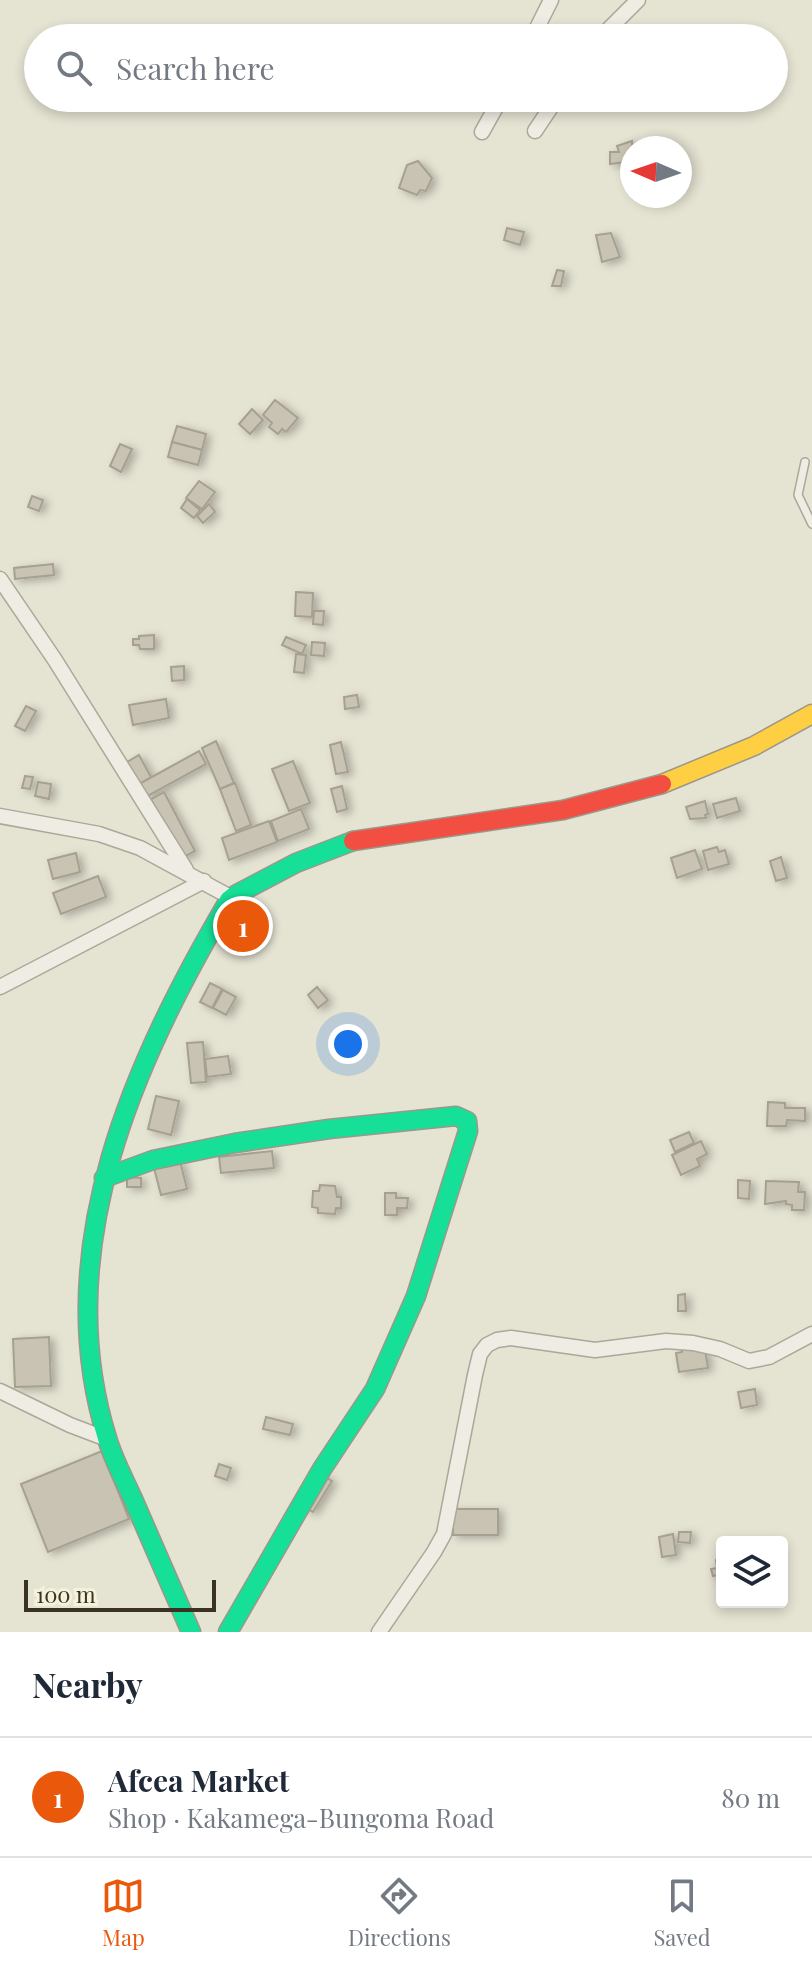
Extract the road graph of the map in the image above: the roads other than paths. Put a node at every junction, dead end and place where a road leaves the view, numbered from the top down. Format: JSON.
{"nodes":[{"id":1,"x":551,"y":0,"type":"edge"},
{"id":2,"x":638,"y":0,"type":"edge"},
{"id":3,"x":539,"y":24,"type":"edge"},
{"id":4,"x":614,"y":24,"type":"edge"},
{"id":5,"x":493,"y":112,"type":"edge"},
{"id":6,"x":548,"y":112,"type":"edge"},
{"id":7,"x":535,"y":131,"type":"dead end"},
{"id":8,"x":482,"y":132,"type":"dead end"},
{"id":9,"x":805,"y":462,"type":"dead end"},
{"id":10,"x":812,"y":524,"type":"edge"},
{"id":11,"x":0,"y":579,"type":"edge"},
{"id":12,"x":812,"y":714,"type":"edge"},
{"id":13,"x":803,"y":729,"type":"edge"},
{"id":14,"x":0,"y":816,"type":"edge"},
{"id":15,"x":186,"y":870,"type":"junction"},
{"id":16,"x":204,"y":881,"type":"junction"},
{"id":17,"x":232,"y":898,"type":"junction"},
{"id":18,"x":0,"y":987,"type":"edge"},
{"id":19,"x":104,"y":1178,"type":"junction"},
{"id":20,"x":812,"y":1334,"type":"edge"},
{"id":21,"x":0,"y":1391,"type":"edge"},
{"id":22,"x":107,"y":1439,"type":"junction"},
{"id":23,"x":191,"y":1632,"type":"edge"},
{"id":24,"x":228,"y":1632,"type":"edge"},
{"id":25,"x":379,"y":1632,"type":"edge"}],
"edges":[{"from":1,"to":3,"type":"street"},
{"from":2,"to":4,"type":"street"},
{"from":5,"to":8,"type":"street"},
{"from":6,"to":7,"type":"street"},
{"from":9,"to":10,"type":"lane"},
{"from":11,"to":15,"type":"street"},
{"from":12,"to":13,"type":"main road"},
{"from":13,"to":17,"type":"main road"},
{"from":14,"to":15,"type":"street"},
{"from":15,"to":16,"type":"street"},
{"from":16,"to":17,"type":"street"},
{"from":16,"to":18,"type":"street"},
{"from":17,"to":19,"type":"main road"},
{"from":19,"to":22,"type":"main road"},
{"from":19,"to":24,"type":"main road"},
{"from":20,"to":25,"type":"street"},
{"from":21,"to":22,"type":"street"},
{"from":22,"to":23,"type":"main road"}]}
